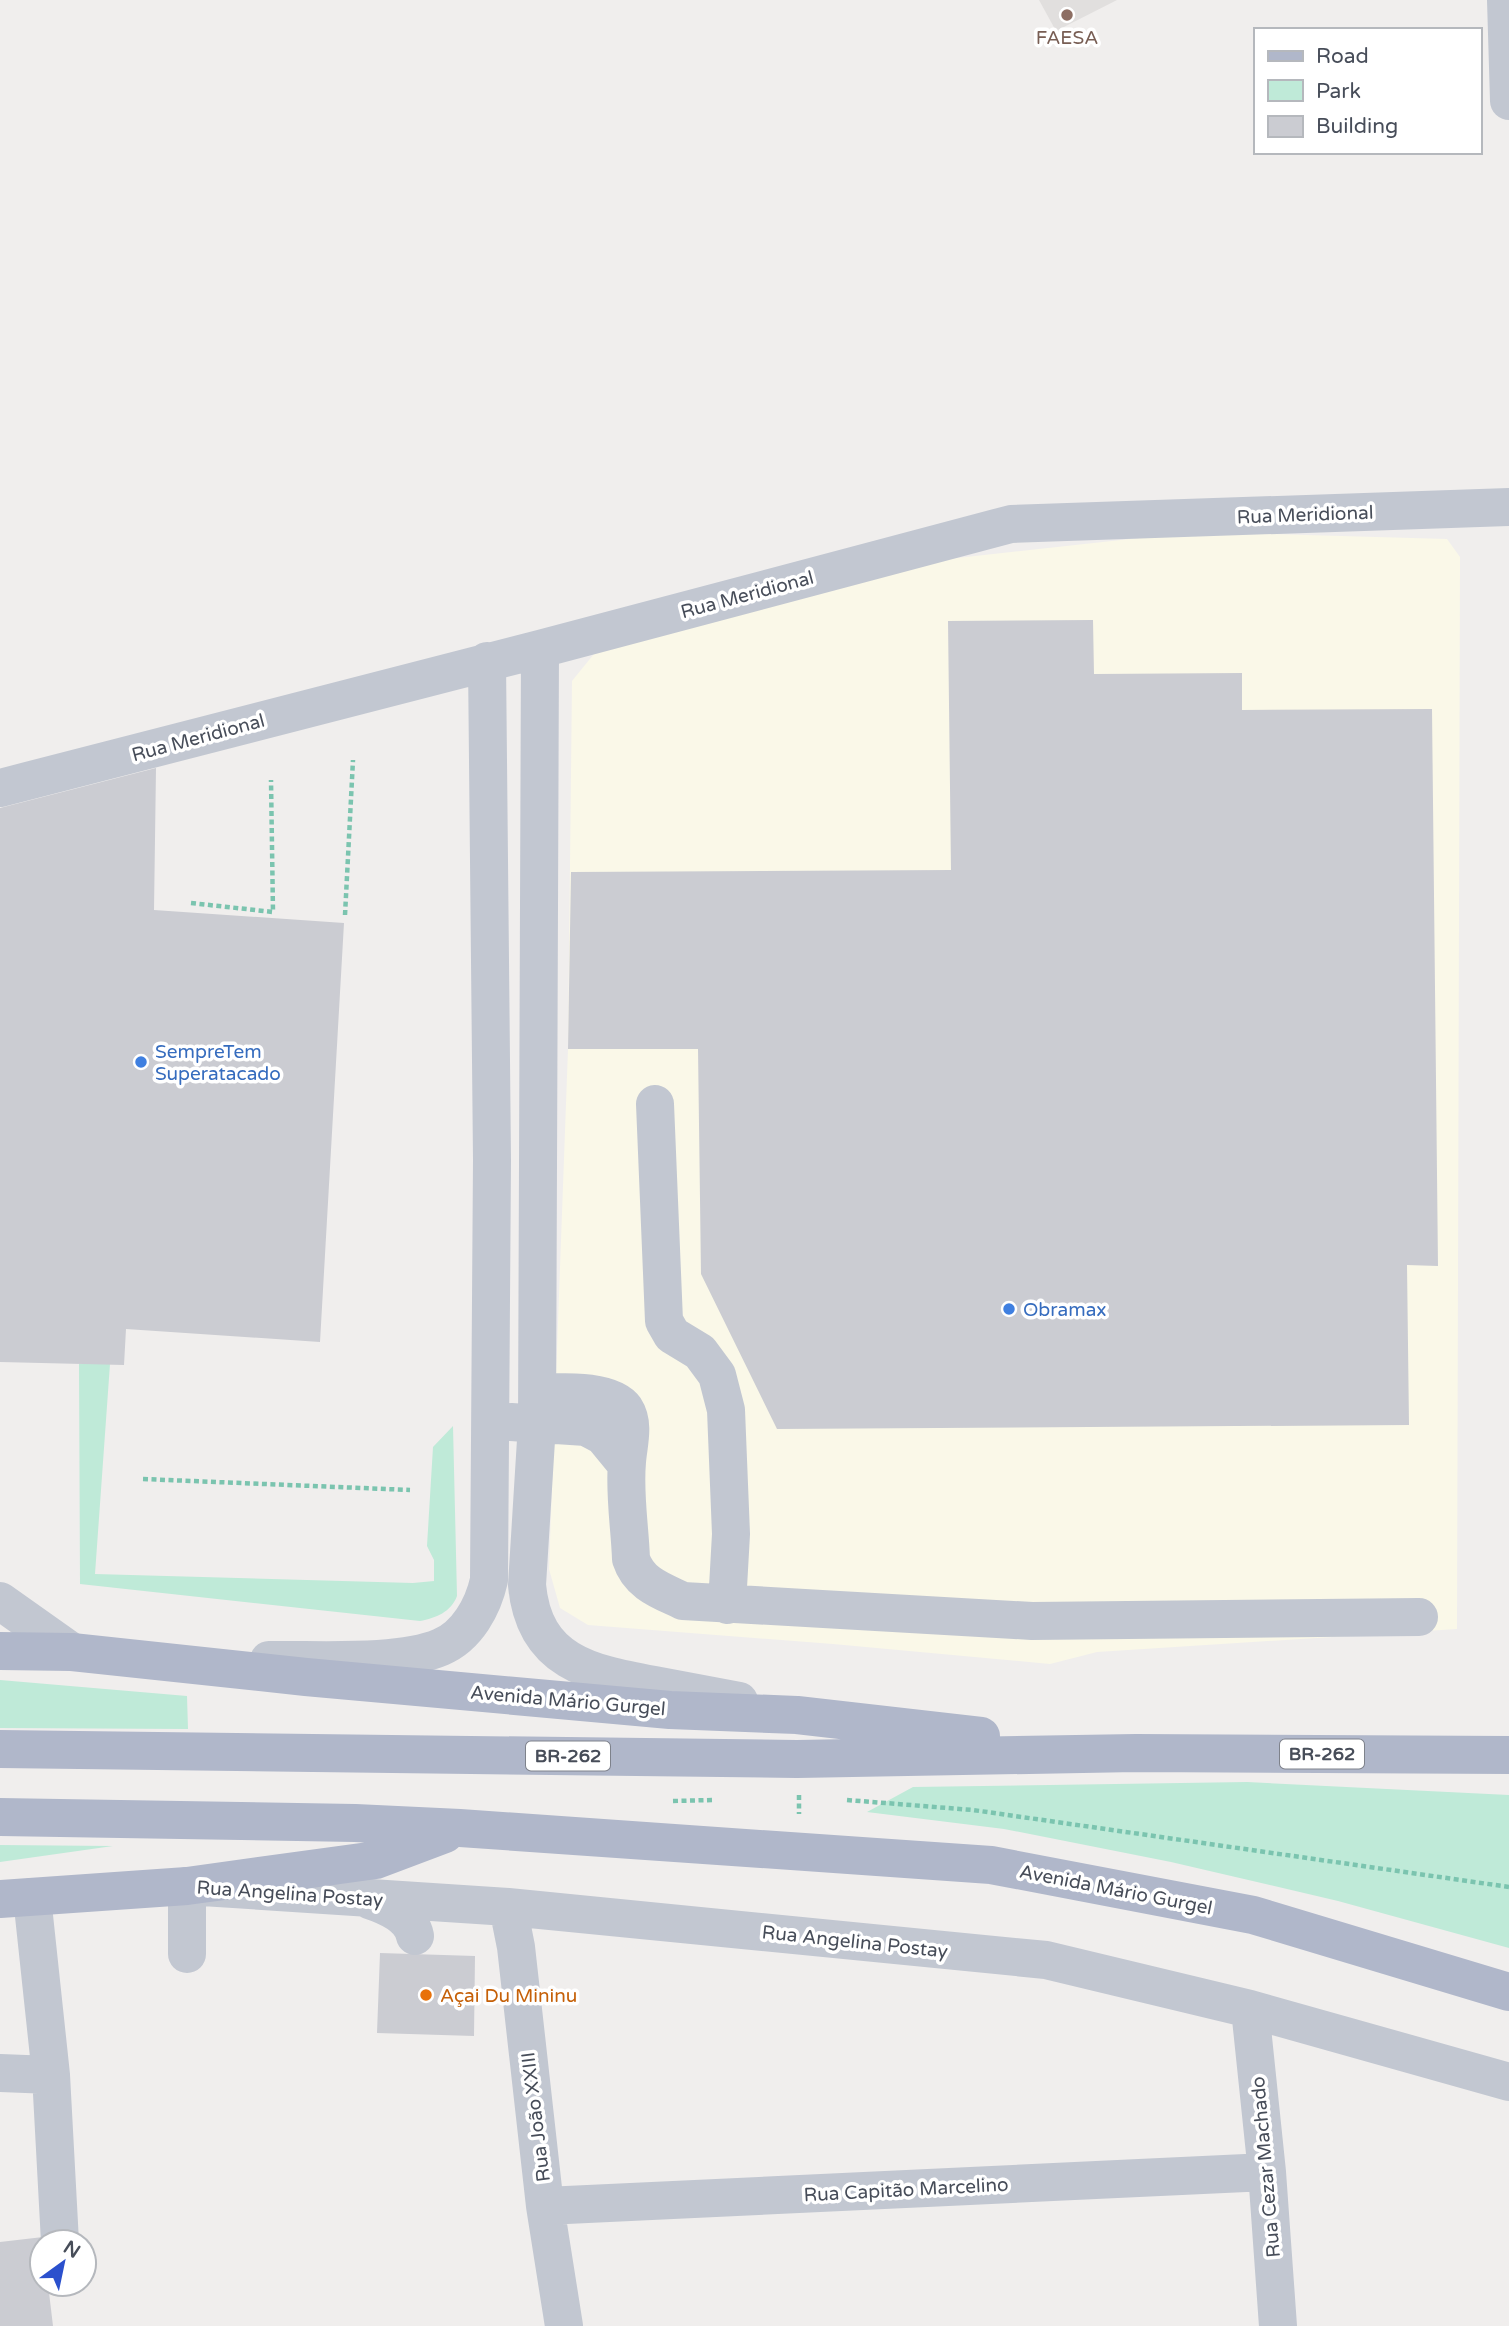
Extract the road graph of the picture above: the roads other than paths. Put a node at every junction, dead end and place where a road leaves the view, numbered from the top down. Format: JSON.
{"nodes":[{"id":1,"x":1506,"y":0,"type":"edge"},
{"id":2,"x":1509,"y":102,"type":"edge"},
{"id":3,"x":1509,"y":507,"type":"edge"},
{"id":4,"x":540,"y":649,"type":"junction"},
{"id":5,"x":487,"y":661,"type":"junction"},
{"id":6,"x":0,"y":788,"type":"edge"},
{"id":7,"x":655,"y":1104,"type":"dead end"},
{"id":8,"x":538,"y":1408,"type":"junction"},
{"id":9,"x":491,"y":1421,"type":"junction"},
{"id":10,"x":0,"y":1601,"type":"edge"},
{"id":11,"x":727,"y":1605,"type":"junction"},
{"id":12,"x":1419,"y":1617,"type":"dead end"},
{"id":13,"x":0,"y":1651,"type":"edge"},
{"id":14,"x":72,"y":1652,"type":"junction"},
{"id":15,"x":169,"y":1662,"type":"junction"},
{"id":16,"x":841,"y":1720,"type":"junction"},
{"id":17,"x":0,"y":1749,"type":"edge"},
{"id":18,"x":1136,"y":1753,"type":"junction"},
{"id":19,"x":1509,"y":1755,"type":"edge"},
{"id":20,"x":0,"y":1817,"type":"edge"},
{"id":21,"x":460,"y":1828,"type":"junction"},
{"id":22,"x":187,"y":1886,"type":"junction"},
{"id":23,"x":16,"y":1898,"type":"edge"},
{"id":24,"x":361,"y":1898,"type":"junction"},
{"id":25,"x":461,"y":1905,"type":"junction"},
{"id":26,"x":508,"y":1907,"type":"junction"},
{"id":27,"x":187,"y":1954,"type":"dead end"},
{"id":28,"x":1509,"y":1992,"type":"edge"},
{"id":29,"x":1250,"y":2009,"type":"junction"},
{"id":30,"x":0,"y":2074,"type":"edge"},
{"id":31,"x":51,"y":2075,"type":"junction"},
{"id":32,"x":1509,"y":2082,"type":"edge"},
{"id":33,"x":1267,"y":2172,"type":"junction"},
{"id":34,"x":545,"y":2206,"type":"junction"},
{"id":35,"x":59,"y":2228,"type":"edge"},
{"id":36,"x":564,"y":2326,"type":"edge"},
{"id":37,"x":1278,"y":2326,"type":"edge"}],
"edges":[{"from":1,"to":2,"type":"street"},
{"from":3,"to":4,"type":"street","name":"Rua Meridional"},
{"from":4,"to":5,"type":"street","name":"Rua Meridional"},
{"from":4,"to":8,"type":"street"},
{"from":5,"to":6,"type":"street","name":"Rua Meridional"},
{"from":5,"to":9,"type":"street"},
{"from":7,"to":11,"type":"street"},
{"from":8,"to":9,"type":"street"},
{"from":8,"to":11,"type":"street"},
{"from":8,"to":16,"type":"street"},
{"from":9,"to":15,"type":"street"},
{"from":10,"to":14,"type":"street"},
{"from":11,"to":12,"type":"street"},
{"from":13,"to":14,"type":"main road","name":"Avenida Mário Gurgel","number":"BR-262"},
{"from":14,"to":15,"type":"main road","name":"Avenida Mário Gurgel","number":"BR-262"},
{"from":15,"to":16,"type":"main road","name":"Avenida Mário Gurgel","number":"BR-262"},
{"from":16,"to":18,"type":"main road","name":"Avenida Mário Gurgel","number":"BR-262"},
{"from":17,"to":18,"type":"main road","name":"Avenida Mário Gurgel","number":"BR-262"},
{"from":18,"to":19,"type":"main road","name":"Avenida Mário Gurgel","number":"BR-262"},
{"from":20,"to":21,"type":"main road","name":"Avenida Mário Gurgel"},
{"from":21,"to":22,"type":"main road","name":"Avenida Mário Gurgel"},
{"from":21,"to":28,"type":"main road","name":"Avenida Mário Gurgel"},
{"from":22,"to":23,"type":"main road","name":"Avenida Mário Gurgel"},
{"from":22,"to":24,"type":"street","name":"Rua Angelina Postay"},
{"from":22,"to":27,"type":"street"},
{"from":23,"to":31,"type":"street"},
{"from":24,"to":25,"type":"street","name":"Rua Angelina Postay"},
{"from":24,"to":25,"type":"street"},
{"from":25,"to":26,"type":"street","name":"Rua Angelina Postay"},
{"from":26,"to":29,"type":"street","name":"Rua Angelina Postay"},
{"from":26,"to":34,"type":"street","name":"Rua João XXIII"},
{"from":29,"to":32,"type":"street","name":"Rua Angelina Postay"},
{"from":29,"to":33,"type":"street","name":"Rua Cezar Machado"},
{"from":30,"to":31,"type":"street"},
{"from":31,"to":35,"type":"street"},
{"from":33,"to":34,"type":"street","name":"Rua Capitão Marcelino"},
{"from":33,"to":37,"type":"street","name":"Rua Cezar Machado"},
{"from":34,"to":36,"type":"street","name":"Rua João XXIII"}]}
